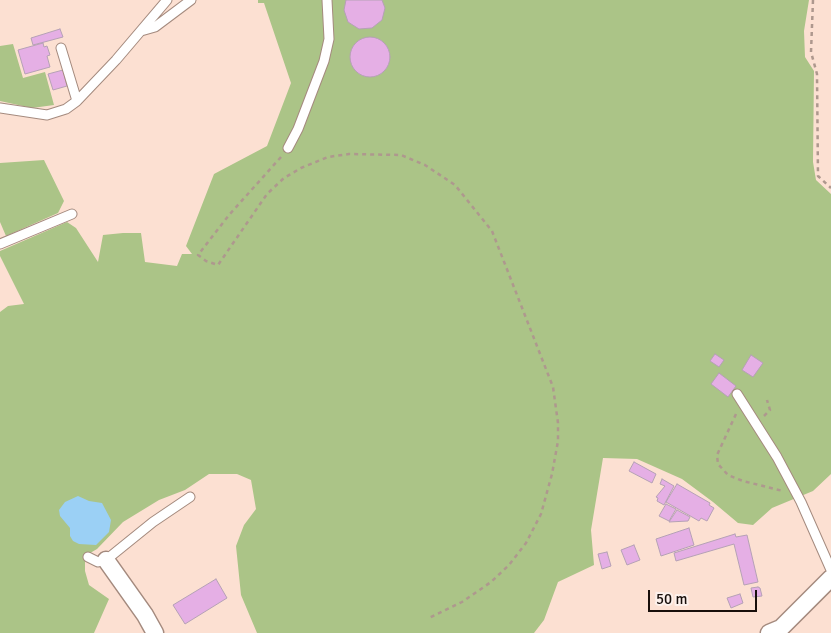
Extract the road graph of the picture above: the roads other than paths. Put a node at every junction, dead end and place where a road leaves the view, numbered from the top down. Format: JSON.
{"nodes":[{"id":1,"x":167,"y":0,"type":"edge"},
{"id":2,"x":191,"y":0,"type":"edge"},
{"id":3,"x":327,"y":0,"type":"edge"},
{"id":4,"x":141,"y":31,"type":"junction"},
{"id":5,"x":61,"y":48,"type":"dead end"},
{"id":6,"x":77,"y":101,"type":"junction"},
{"id":7,"x":0,"y":108,"type":"edge"},
{"id":8,"x":288,"y":148,"type":"road end"},
{"id":9,"x":72,"y":214,"type":"dead end"},
{"id":10,"x":0,"y":244,"type":"edge"},
{"id":11,"x":740,"y":398,"type":"road end"},
{"id":12,"x":190,"y":497,"type":"dead end"},
{"id":13,"x":88,"y":557,"type":"dead end"},
{"id":14,"x":106,"y":560,"type":"junction"},
{"id":15,"x":831,"y":570,"type":"edge"},
{"id":16,"x":831,"y":578,"type":"edge"},
{"id":17,"x":155,"y":633,"type":"edge"},
{"id":18,"x":770,"y":633,"type":"edge"}],
"edges":[{"from":1,"to":4,"type":"lane"},
{"from":2,"to":4,"type":"lane"},
{"from":3,"to":8,"type":"lane"},
{"from":4,"to":6,"type":"lane"},
{"from":5,"to":6,"type":"lane"},
{"from":6,"to":7,"type":"lane"},
{"from":9,"to":10,"type":"lane"},
{"from":11,"to":15,"type":"lane"},
{"from":12,"to":14,"type":"lane"},
{"from":13,"to":14,"type":"lane"},
{"from":14,"to":17,"type":"street"},
{"from":16,"to":18,"type":"street"}]}
